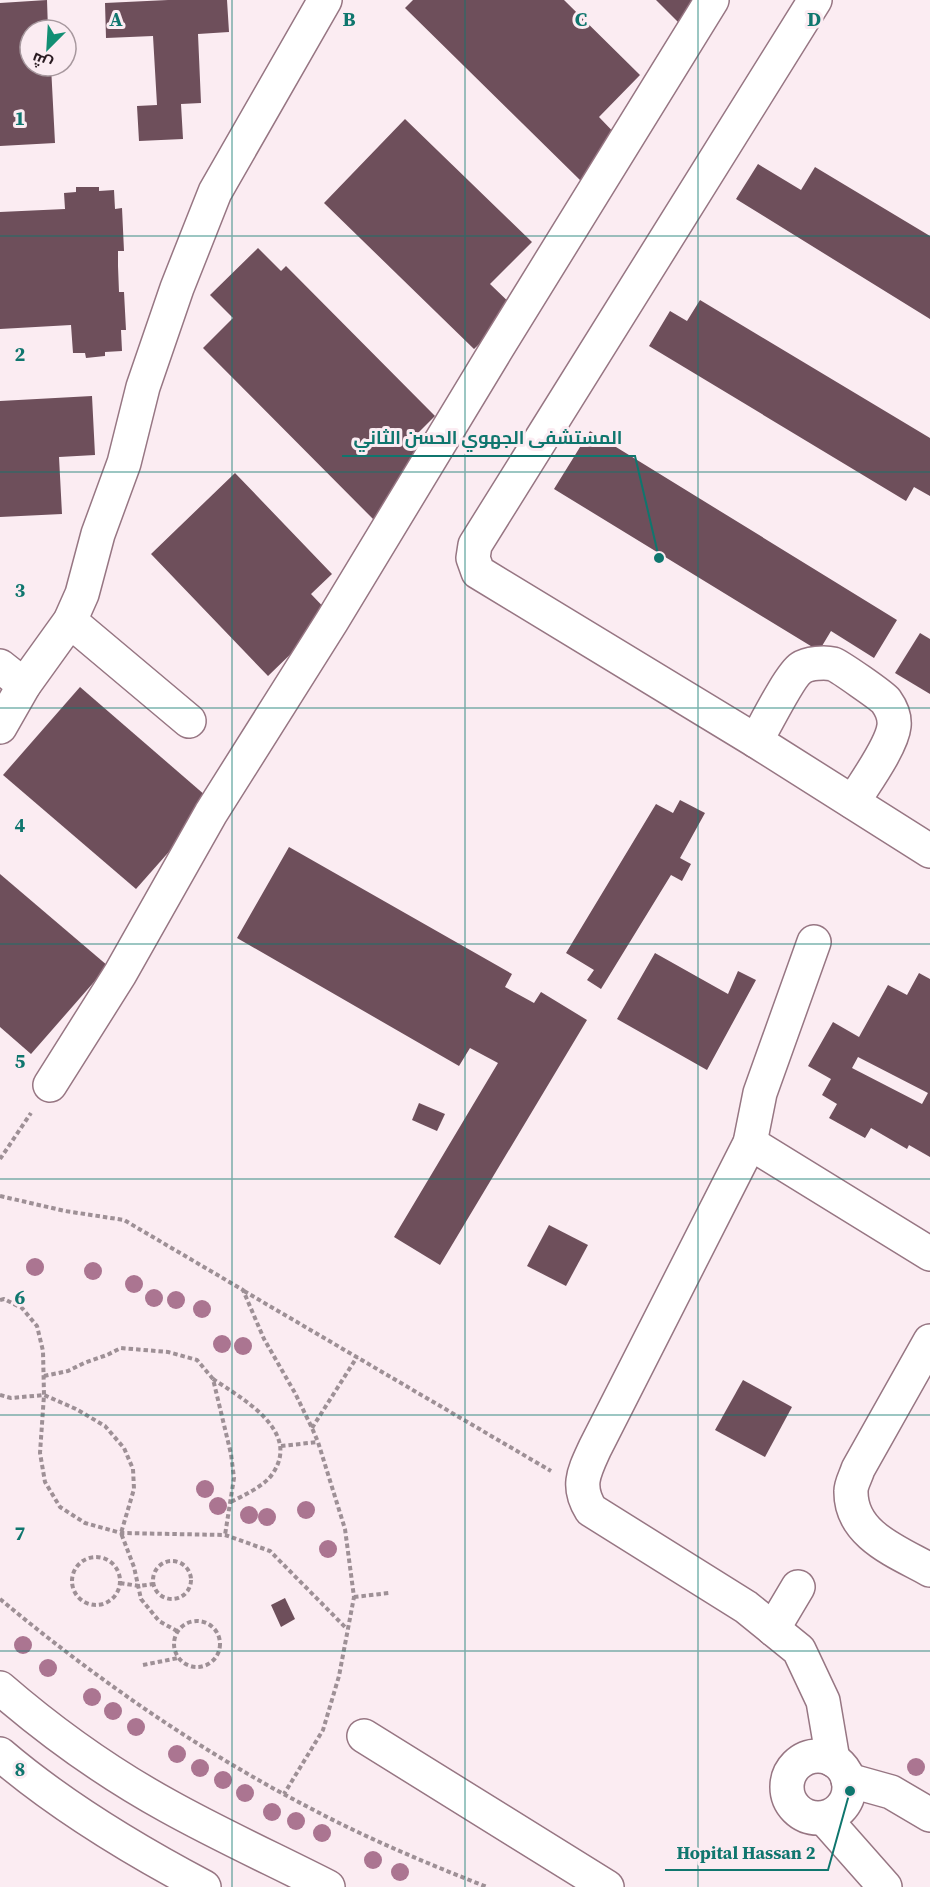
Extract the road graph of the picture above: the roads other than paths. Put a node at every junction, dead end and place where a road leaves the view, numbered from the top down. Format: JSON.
{"nodes":[{"id":1,"x":325,"y":0,"type":"edge"},
{"id":2,"x":712,"y":0,"type":"edge"},
{"id":3,"x":815,"y":0,"type":"edge"},
{"id":4,"x":70,"y":621,"type":"junction"},
{"id":5,"x":12,"y":676,"type":"edge"},
{"id":6,"x":189,"y":721,"type":"dead end"},
{"id":7,"x":0,"y":727,"type":"edge"},
{"id":8,"x":756,"y":741,"type":"junction"},
{"id":9,"x":853,"y":802,"type":"junction"},
{"id":10,"x":930,"y":851,"type":"edge"},
{"id":11,"x":814,"y":942,"type":"dead end"},
{"id":12,"x":50,"y":1085,"type":"road end"},
{"id":13,"x":750,"y":1143,"type":"junction"},
{"id":14,"x":930,"y":1254,"type":"edge"},
{"id":15,"x":930,"y":1341,"type":"edge"},
{"id":16,"x":922,"y":1374,"type":"edge"},
{"id":17,"x":930,"y":1570,"type":"edge"},
{"id":18,"x":798,"y":1587,"type":"dead end"},
{"id":19,"x":772,"y":1629,"type":"junction"},
{"id":20,"x":0,"y":1688,"type":"edge"},
{"id":21,"x":364,"y":1736,"type":"dead end"},
{"id":22,"x":0,"y":1754,"type":"edge"},
{"id":23,"x":840,"y":1770,"type":"junction"},
{"id":24,"x":930,"y":1815,"type":"edge"},
{"id":25,"x":824,"y":1818,"type":"junction"},
{"id":26,"x":204,"y":1887,"type":"edge"},
{"id":27,"x":328,"y":1887,"type":"edge"},
{"id":28,"x":607,"y":1887,"type":"edge"},
{"id":29,"x":885,"y":1887,"type":"edge"}],
"edges":[{"from":1,"to":4,"type":"main road"},
{"from":2,"to":12,"type":"main road"},
{"from":3,"to":8,"type":"main road"},
{"from":4,"to":5,"type":"main road"},
{"from":4,"to":6,"type":"main road"},
{"from":5,"to":7,"type":"main road"},
{"from":8,"to":9,"type":"main road"},
{"from":8,"to":9,"type":"main road"},
{"from":9,"to":10,"type":"main road"},
{"from":11,"to":13,"type":"main road"},
{"from":13,"to":14,"type":"main road"},
{"from":13,"to":19,"type":"main road"},
{"from":15,"to":16,"type":"main road"},
{"from":16,"to":17,"type":"main road"},
{"from":18,"to":19,"type":"main road"},
{"from":19,"to":23,"type":"main road"},
{"from":20,"to":27,"type":"main road"},
{"from":21,"to":28,"type":"main road"},
{"from":22,"to":26,"type":"main road"},
{"from":23,"to":24,"type":"main road"},
{"from":23,"to":25,"type":"main road"},
{"from":23,"to":25,"type":"main road"},
{"from":25,"to":29,"type":"main road"}]}
